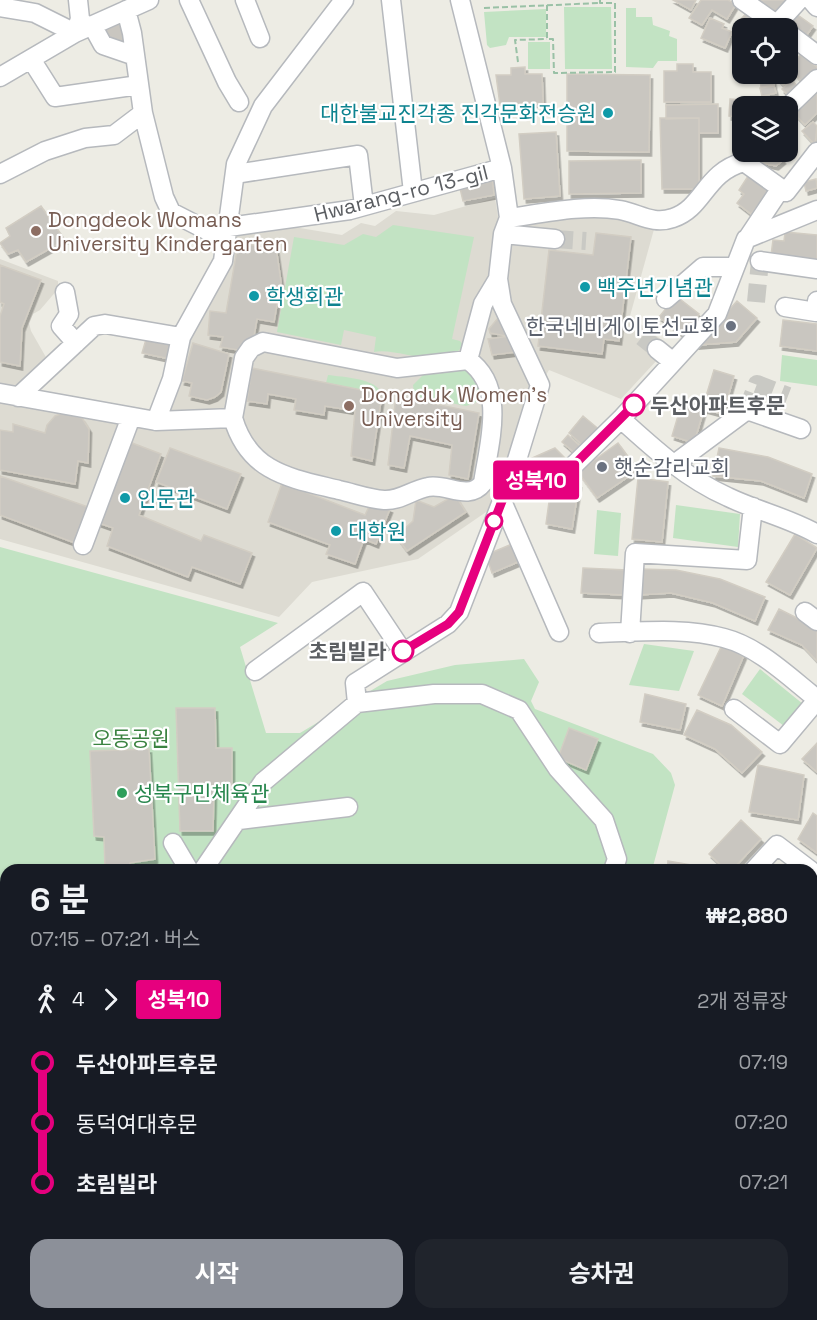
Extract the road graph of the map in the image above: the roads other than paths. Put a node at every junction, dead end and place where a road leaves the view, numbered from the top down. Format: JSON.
{"nodes":[{"id":1,"x":0,"y":0,"type":"edge"},
{"id":2,"x":78,"y":0,"type":"edge"},
{"id":3,"x":149,"y":0,"type":"edge"},
{"id":4,"x":189,"y":0,"type":"edge"},
{"id":5,"x":245,"y":0,"type":"edge"},
{"id":6,"x":344,"y":0,"type":"edge"},
{"id":7,"x":391,"y":0,"type":"edge"},
{"id":8,"x":460,"y":0,"type":"edge"},
{"id":9,"x":742,"y":0,"type":"edge"},
{"id":10,"x":799,"y":0,"type":"edge"},
{"id":11,"x":811,"y":0,"type":"edge"},
{"id":12,"x":0,"y":7,"type":"edge"},
{"id":13,"x":817,"y":7,"type":"edge"},
{"id":14,"x":126,"y":10,"type":"junction"},
{"id":15,"x":767,"y":18,"type":"edge"},
{"id":16,"x":788,"y":18,"type":"edge"},
{"id":17,"x":92,"y":25,"type":"junction"},
{"id":18,"x":75,"y":33,"type":"junction"},
{"id":19,"x":260,"y":38,"type":"dead end"},
{"id":20,"x":798,"y":41,"type":"edge"},
{"id":21,"x":817,"y":55,"type":"edge"},
{"id":22,"x":135,"y":56,"type":"junction"},
{"id":23,"x":31,"y":59,"type":"junction"},
{"id":24,"x":0,"y":77,"type":"edge"},
{"id":25,"x":817,"y":79,"type":"edge"},
{"id":26,"x":139,"y":85,"type":"junction"},
{"id":27,"x":798,"y":97,"type":"edge"},
{"id":28,"x":239,"y":102,"type":"dead end"},
{"id":29,"x":143,"y":113,"type":"junction"},
{"id":30,"x":817,"y":152,"type":"edge"},
{"id":31,"x":502,"y":168,"type":"junction"},
{"id":32,"x":0,"y":174,"type":"edge"},
{"id":33,"x":235,"y":174,"type":"junction"},
{"id":34,"x":781,"y":188,"type":"junction"},
{"id":35,"x":413,"y":192,"type":"junction"},
{"id":36,"x":364,"y":206,"type":"junction"},
{"id":37,"x":817,"y":210,"type":"edge"},
{"id":38,"x":506,"y":226,"type":"junction"},
{"id":39,"x":229,"y":227,"type":"junction"},
{"id":40,"x":555,"y":239,"type":"tunnel mouth"},
{"id":41,"x":746,"y":239,"type":"junction"},
{"id":42,"x":760,"y":261,"type":"dead end"},
{"id":43,"x":734,"y":267,"type":"junction"},
{"id":44,"x":817,"y":269,"type":"edge"},
{"id":45,"x":498,"y":279,"type":"junction"},
{"id":46,"x":65,"y":292,"type":"dead end"},
{"id":47,"x":666,"y":299,"type":"dead end"},
{"id":48,"x":817,"y":301,"type":"edge"},
{"id":49,"x":483,"y":304,"type":"junction"},
{"id":50,"x":502,"y":304,"type":"junction"},
{"id":51,"x":785,"y":307,"type":"dead end"},
{"id":52,"x":181,"y":337,"type":"junction"},
{"id":53,"x":76,"y":343,"type":"junction"},
{"id":54,"x":657,"y":349,"type":"tunnel mouth"},
{"id":55,"x":468,"y":360,"type":"junction"},
{"id":56,"x":673,"y":362,"type":"junction"},
{"id":57,"x":0,"y":393,"type":"edge"},
{"id":58,"x":18,"y":397,"type":"junction"},
{"id":59,"x":131,"y":417,"type":"junction"},
{"id":60,"x":158,"y":417,"type":"junction"},
{"id":61,"x":233,"y":418,"type":"junction"},
{"id":62,"x":621,"y":419,"type":"junction"},
{"id":63,"x":801,"y":429,"type":"dead end"},
{"id":64,"x":673,"y":465,"type":"junction"},
{"id":65,"x":516,"y":478,"type":"junction"},
{"id":66,"x":502,"y":501,"type":"junction"},
{"id":67,"x":753,"y":507,"type":"junction"},
{"id":68,"x":817,"y":534,"type":"edge"},
{"id":69,"x":83,"y":545,"type":"dead end"},
{"id":70,"x":559,"y":632,"type":"dead end"},
{"id":71,"x":598,"y":633,"type":"dead end"},
{"id":72,"x":630,"y":633,"type":"junction"},
{"id":73,"x":403,"y":652,"type":"junction"},
{"id":74,"x":255,"y":671,"type":"dead end"},
{"id":75,"x":817,"y":699,"type":"edge"},
{"id":76,"x":357,"y":703,"type":"junction"},
{"id":77,"x":734,"y":708,"type":"dead end"},
{"id":78,"x":348,"y":807,"type":"dead end"},
{"id":79,"x":239,"y":820,"type":"junction"},
{"id":80,"x":173,"y":843,"type":"dead end"},
{"id":81,"x":185,"y":864,"type":"edge"},
{"id":82,"x":207,"y":864,"type":"edge"},
{"id":83,"x":615,"y":864,"type":"edge"},
{"id":84,"x":759,"y":864,"type":"edge"},
{"id":85,"x":802,"y":864,"type":"edge"}],
"edges":[{"from":1,"to":12,"type":"street"},
{"from":2,"to":18,"type":"street"},
{"from":3,"to":14,"type":"street"},
{"from":4,"to":28,"type":"street"},
{"from":5,"to":19,"type":"street"},
{"from":6,"to":33,"type":"street"},
{"from":7,"to":35,"type":"street"},
{"from":8,"to":31,"type":"street","name":"Hwarang-ro 13-gil"},
{"from":9,"to":15,"type":"street"},
{"from":10,"to":16,"type":"street"},
{"from":11,"to":13,"type":"street"},
{"from":12,"to":18,"type":"street"},
{"from":14,"to":17,"type":"street"},
{"from":14,"to":22,"type":"street"},
{"from":17,"to":18,"type":"street"},
{"from":17,"to":22,"type":"street"},
{"from":18,"to":23,"type":"street"},
{"from":20,"to":21,"type":"street"},
{"from":22,"to":26,"type":"street"},
{"from":23,"to":24,"type":"street"},
{"from":23,"to":26,"type":"street"},
{"from":25,"to":27,"type":"street"},
{"from":26,"to":29,"type":"street"},
{"from":29,"to":32,"type":"street"},
{"from":29,"to":39,"type":"street","name":"Hwarang-ro 13-gil"},
{"from":30,"to":34,"type":"street"},
{"from":31,"to":35,"type":"street","name":"Hwarang-ro 13-gil"},
{"from":31,"to":38,"type":"street","name":"Hwarang-ro 13-gil"},
{"from":33,"to":36,"type":"street"},
{"from":33,"to":39,"type":"street"},
{"from":34,"to":38,"type":"street"},
{"from":34,"to":41,"type":"street"},
{"from":35,"to":36,"type":"street","name":"Hwarang-ro 13-gil"},
{"from":36,"to":39,"type":"street","name":"Hwarang-ro 13-gil"},
{"from":37,"to":41,"type":"street"},
{"from":38,"to":40,"type":"street"},
{"from":38,"to":45,"type":"street","name":"Hwarang-ro 13-gil"},
{"from":39,"to":52,"type":"street"},
{"from":41,"to":43,"type":"street"},
{"from":42,"to":44,"type":"street"},
{"from":43,"to":47,"type":"street"},
{"from":43,"to":56,"type":"street"},
{"from":45,"to":49,"type":"street"},
{"from":45,"to":50,"type":"street","name":"Hwarang-ro 13-gil"},
{"from":46,"to":53,"type":"street"},
{"from":48,"to":51,"type":"street"},
{"from":49,"to":50,"type":"street"},
{"from":49,"to":55,"type":"street"},
{"from":50,"to":65,"type":"street","name":"Hwarang-ro 13-gil"},
{"from":52,"to":53,"type":"street"},
{"from":52,"to":60,"type":"street"},
{"from":53,"to":58,"type":"street"},
{"from":54,"to":56,"type":"street"},
{"from":55,"to":61,"type":"street"},
{"from":55,"to":61,"type":"street"},
{"from":56,"to":62,"type":"street"},
{"from":57,"to":58,"type":"street"},
{"from":58,"to":59,"type":"street"},
{"from":59,"to":60,"type":"street"},
{"from":59,"to":69,"type":"street"},
{"from":60,"to":61,"type":"street"},
{"from":62,"to":64,"type":"street"},
{"from":62,"to":65,"type":"street"},
{"from":63,"to":64,"type":"street"},
{"from":64,"to":67,"type":"street"},
{"from":65,"to":66,"type":"street","name":"Hwarang-ro 13-gil"},
{"from":66,"to":70,"type":"street"},
{"from":66,"to":73,"type":"street","name":"Hwarang-ro 13-gil"},
{"from":67,"to":68,"type":"street"},
{"from":67,"to":72,"type":"street"},
{"from":71,"to":72,"type":"street"},
{"from":72,"to":75,"type":"street"},
{"from":73,"to":74,"type":"street"},
{"from":73,"to":76,"type":"street","name":"Hwarang-ro 13-gil"},
{"from":75,"to":77,"type":"street"},
{"from":76,"to":79,"type":"street"},
{"from":76,"to":83,"type":"street"},
{"from":78,"to":79,"type":"street"},
{"from":79,"to":82,"type":"street"},
{"from":80,"to":81,"type":"street"},
{"from":84,"to":85,"type":"street"}]}
